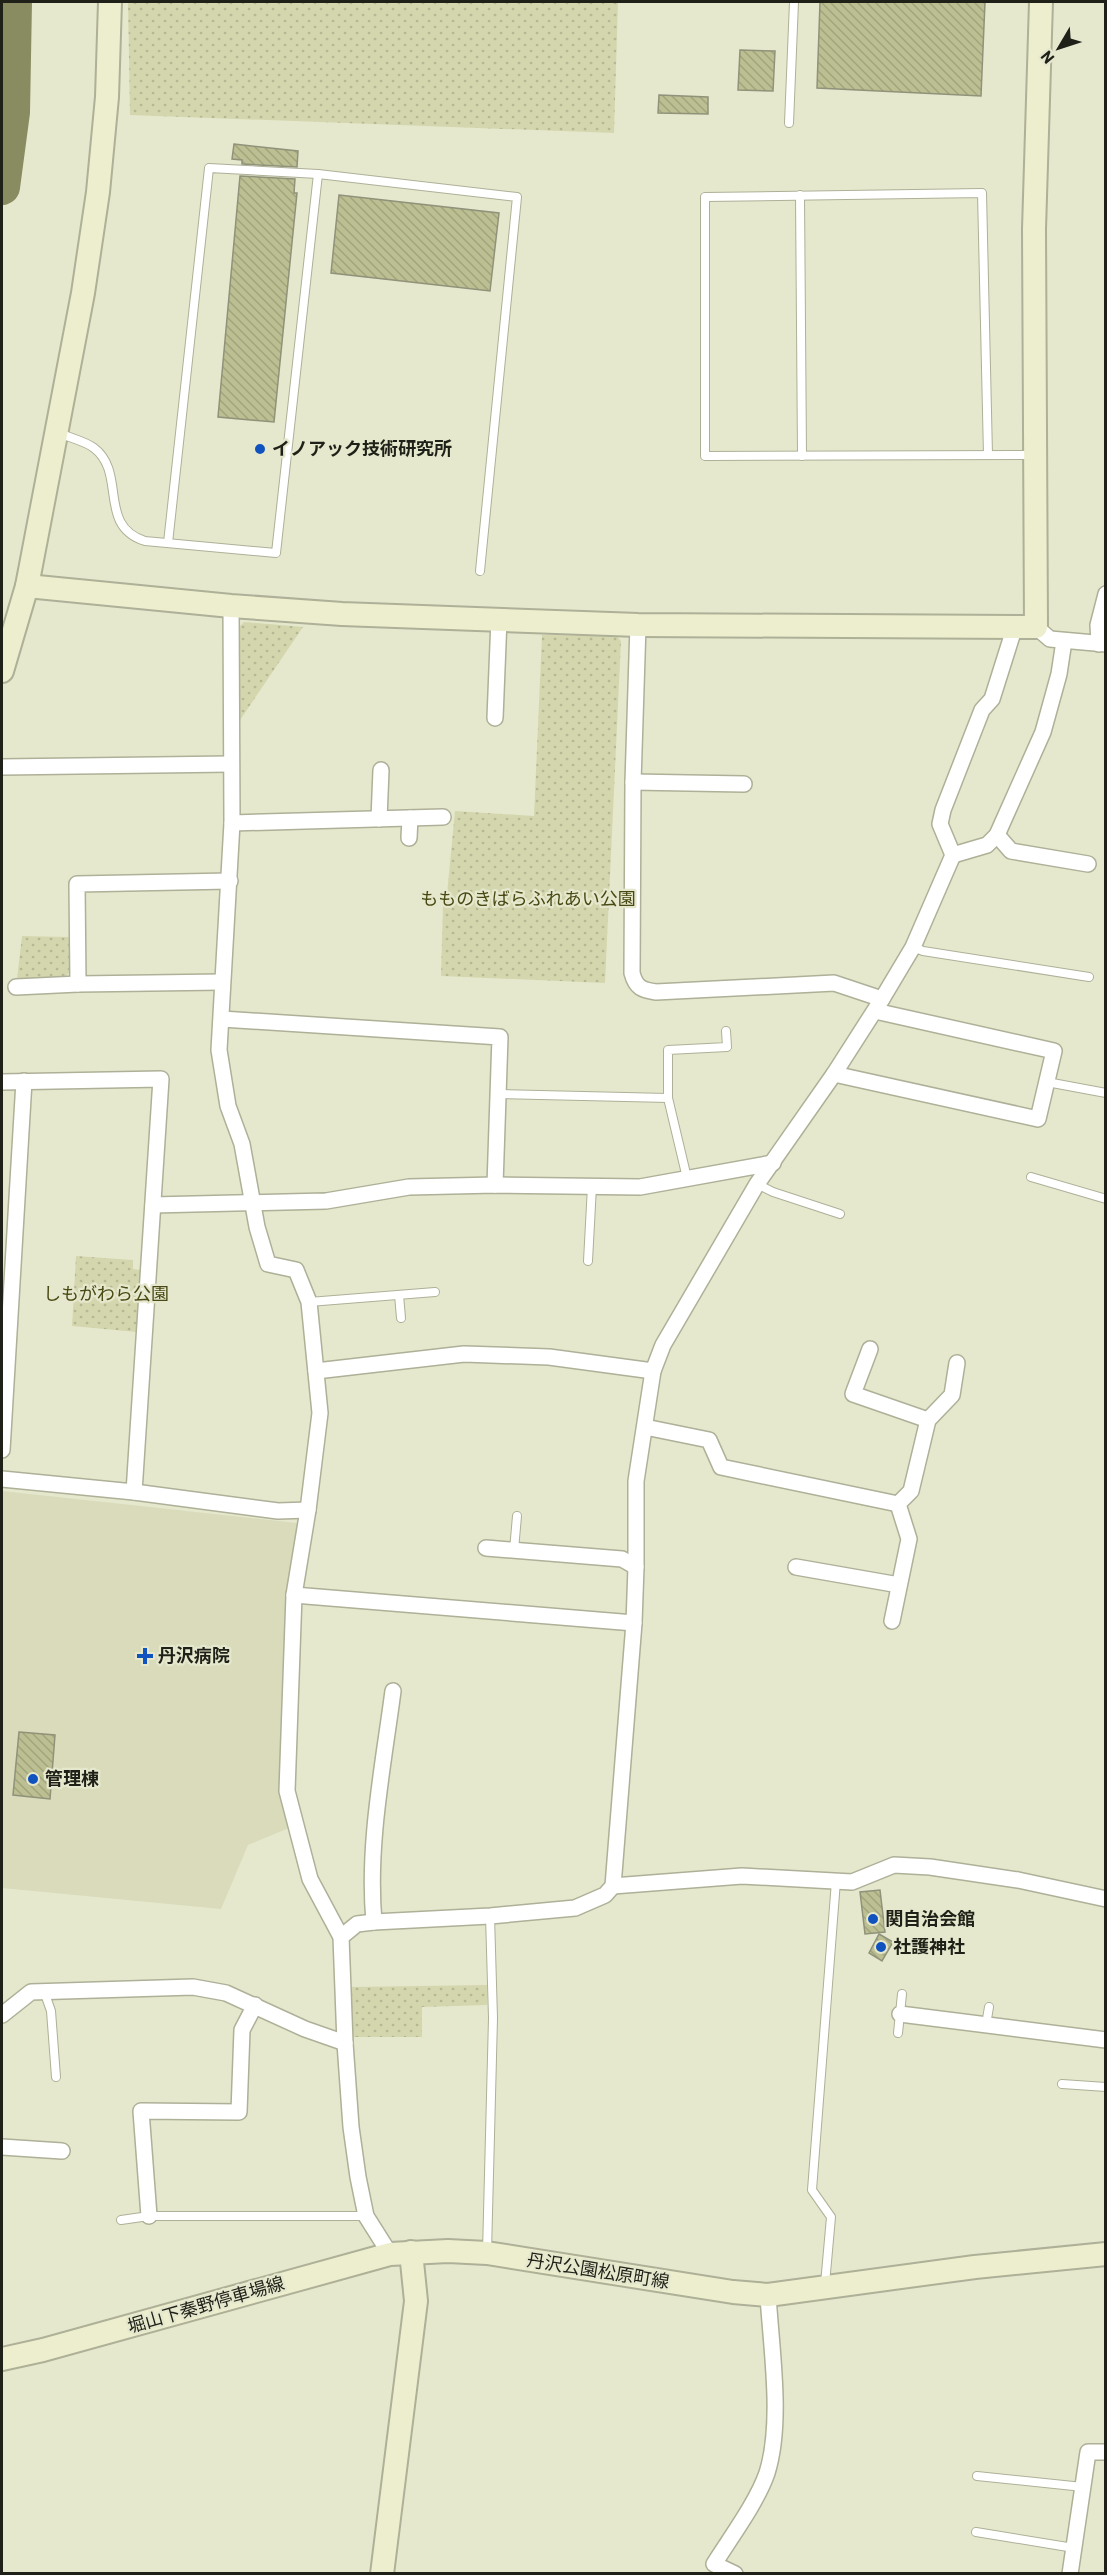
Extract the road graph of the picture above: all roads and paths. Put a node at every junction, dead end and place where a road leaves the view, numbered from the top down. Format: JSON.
{"nodes":[{"id":1,"x":110,"y":2,"type":"edge"},
{"id":2,"x":794,"y":2,"type":"edge"},
{"id":3,"x":1041,"y":2,"type":"edge"},
{"id":4,"x":789,"y":123,"type":"dead end"},
{"id":5,"x":318,"y":174,"type":"junction"},
{"id":6,"x":800,"y":195,"type":"junction"},
{"id":7,"x":55,"y":431,"type":"junction"},
{"id":8,"x":988,"y":455,"type":"junction"},
{"id":9,"x":1036,"y":455,"type":"junction"},
{"id":10,"x":802,"y":456,"type":"junction"},
{"id":11,"x":168,"y":543,"type":"junction"},
{"id":12,"x":480,"y":571,"type":"dead end"},
{"id":13,"x":27,"y":586,"type":"junction"},
{"id":14,"x":1106,"y":594,"type":"edge"},
{"id":15,"x":231,"y":606,"type":"junction"},
{"id":16,"x":499,"y":619,"type":"junction"},
{"id":17,"x":638,"y":625,"type":"junction"},
{"id":18,"x":1025,"y":627,"type":"junction"},
{"id":19,"x":1064,"y":641,"type":"junction"},
{"id":20,"x":1102,"y":644,"type":"edge"},
{"id":21,"x":2,"y":671,"type":"edge"},
{"id":22,"x":495,"y":718,"type":"dead end"},
{"id":23,"x":231,"y":764,"type":"junction"},
{"id":24,"x":2,"y":767,"type":"edge"},
{"id":25,"x":381,"y":770,"type":"dead end"},
{"id":26,"x":633,"y":782,"type":"junction"},
{"id":27,"x":744,"y":784,"type":"dead end"},
{"id":28,"x":443,"y":817,"type":"dead end"},
{"id":29,"x":410,"y":818,"type":"junction"},
{"id":30,"x":379,"y":819,"type":"junction"},
{"id":31,"x":232,"y":823,"type":"junction"},
{"id":32,"x":997,"y":835,"type":"junction"},
{"id":33,"x":409,"y":838,"type":"dead end"},
{"id":34,"x":953,"y":855,"type":"junction"},
{"id":35,"x":1088,"y":864,"type":"dead end"},
{"id":36,"x":230,"y":881,"type":"junction"},
{"id":37,"x":913,"y":947,"type":"junction"},
{"id":38,"x":1089,"y":977,"type":"dead end"},
{"id":39,"x":222,"y":982,"type":"junction"},
{"id":40,"x":78,"y":984,"type":"junction"},
{"id":41,"x":16,"y":987,"type":"dead end"},
{"id":42,"x":879,"y":1005,"type":"junction"},
{"id":43,"x":222,"y":1019,"type":"junction"},
{"id":44,"x":726,"y":1031,"type":"dead end"},
{"id":45,"x":834,"y":1074,"type":"junction"},
{"id":46,"x":2,"y":1082,"type":"edge"},
{"id":47,"x":24,"y":1082,"type":"junction"},
{"id":48,"x":1047,"y":1082,"type":"junction"},
{"id":49,"x":1106,"y":1093,"type":"edge"},
{"id":50,"x":498,"y":1094,"type":"junction"},
{"id":51,"x":668,"y":1098,"type":"junction"},
{"id":52,"x":773,"y":1163,"type":"junction"},
{"id":53,"x":1031,"y":1177,"type":"dead end"},
{"id":54,"x":687,"y":1178,"type":"junction"},
{"id":55,"x":758,"y":1184,"type":"junction"},
{"id":56,"x":495,"y":1185,"type":"junction"},
{"id":57,"x":592,"y":1186,"type":"junction"},
{"id":58,"x":1106,"y":1199,"type":"edge"},
{"id":59,"x":253,"y":1202,"type":"junction"},
{"id":60,"x":153,"y":1204,"type":"junction"},
{"id":61,"x":840,"y":1214,"type":"dead end"},
{"id":62,"x":588,"y":1261,"type":"dead end"},
{"id":63,"x":435,"y":1292,"type":"dead end"},
{"id":64,"x":399,"y":1294,"type":"junction"},
{"id":65,"x":309,"y":1302,"type":"junction"},
{"id":66,"x":401,"y":1318,"type":"dead end"},
{"id":67,"x":870,"y":1349,"type":"dead end"},
{"id":68,"x":957,"y":1363,"type":"dead end"},
{"id":69,"x":316,"y":1371,"type":"junction"},
{"id":70,"x":653,"y":1371,"type":"junction"},
{"id":71,"x":928,"y":1420,"type":"junction"},
{"id":72,"x":645,"y":1427,"type":"junction"},
{"id":73,"x":2,"y":1450,"type":"edge"},
{"id":74,"x":2,"y":1479,"type":"edge"},
{"id":75,"x":134,"y":1492,"type":"junction"},
{"id":76,"x":898,"y":1504,"type":"junction"},
{"id":77,"x":309,"y":1510,"type":"junction"},
{"id":78,"x":518,"y":1516,"type":"dead end"},
{"id":79,"x":486,"y":1548,"type":"dead end"},
{"id":80,"x":514,"y":1550,"type":"junction"},
{"id":81,"x":636,"y":1567,"type":"junction"},
{"id":82,"x":795,"y":1567,"type":"dead end"},
{"id":83,"x":898,"y":1585,"type":"junction"},
{"id":84,"x":294,"y":1595,"type":"junction"},
{"id":85,"x":892,"y":1621,"type":"dead end"},
{"id":86,"x":634,"y":1623,"type":"junction"},
{"id":87,"x":393,"y":1691,"type":"dead end"},
{"id":88,"x":836,"y":1881,"type":"junction"},
{"id":89,"x":613,"y":1886,"type":"junction"},
{"id":90,"x":1106,"y":1899,"type":"edge"},
{"id":91,"x":490,"y":1916,"type":"junction"},
{"id":92,"x":374,"y":1922,"type":"junction"},
{"id":93,"x":340,"y":1936,"type":"junction"},
{"id":94,"x":45,"y":1991,"type":"junction"},
{"id":95,"x":902,"y":1994,"type":"dead end"},
{"id":96,"x":255,"y":2005,"type":"junction"},
{"id":97,"x":989,"y":2007,"type":"dead end"},
{"id":98,"x":900,"y":2014,"type":"junction"},
{"id":99,"x":2,"y":2015,"type":"edge"},
{"id":100,"x":986,"y":2025,"type":"junction"},
{"id":101,"x":898,"y":2033,"type":"dead end"},
{"id":102,"x":1106,"y":2040,"type":"edge"},
{"id":103,"x":345,"y":2043,"type":"junction"},
{"id":104,"x":56,"y":2077,"type":"dead end"},
{"id":105,"x":1062,"y":2084,"type":"dead end"},
{"id":106,"x":1106,"y":2087,"type":"edge"},
{"id":107,"x":2,"y":2147,"type":"edge"},
{"id":108,"x":20,"y":2148,"type":"junction"},
{"id":109,"x":62,"y":2151,"type":"dead end"},
{"id":110,"x":19,"y":2164,"type":"dead end"},
{"id":111,"x":148,"y":2216,"type":"junction"},
{"id":112,"x":366,"y":2216,"type":"junction"},
{"id":113,"x":122,"y":2220,"type":"dead end"},
{"id":114,"x":400,"y":2253,"type":"junction"},
{"id":115,"x":487,"y":2253,"type":"junction"},
{"id":116,"x":1106,"y":2253,"type":"edge"},
{"id":117,"x":825,"y":2286,"type":"junction"},
{"id":118,"x":768,"y":2295,"type":"junction"},
{"id":119,"x":2,"y":2360,"type":"edge"},
{"id":120,"x":1106,"y":2452,"type":"edge"},
{"id":121,"x":977,"y":2475,"type":"dead end"},
{"id":122,"x":1083,"y":2487,"type":"junction"},
{"id":123,"x":976,"y":2532,"type":"dead end"},
{"id":124,"x":1076,"y":2548,"type":"junction"},
{"id":125,"x":382,"y":2574,"type":"edge"},
{"id":126,"x":735,"y":2574,"type":"edge"},
{"id":127,"x":1070,"y":2574,"type":"edge"}],
"edges":[{"from":1,"to":7,"type":"street"},
{"from":2,"to":4,"type":"lane"},
{"from":3,"to":9,"type":"street"},
{"from":5,"to":11,"type":"lane"},
{"from":5,"to":11,"type":"lane"},
{"from":5,"to":12,"type":"lane"},
{"from":6,"to":8,"type":"lane"},
{"from":6,"to":10,"type":"lane"},
{"from":6,"to":10,"type":"lane"},
{"from":7,"to":11,"type":"lane"},
{"from":7,"to":13,"type":"street"},
{"from":8,"to":9,"type":"lane"},
{"from":8,"to":10,"type":"lane"},
{"from":9,"to":18,"type":"street"},
{"from":13,"to":15,"type":"street"},
{"from":13,"to":21,"type":"street"},
{"from":14,"to":20,"type":"street"},
{"from":15,"to":16,"type":"street"},
{"from":15,"to":23,"type":"street"},
{"from":16,"to":17,"type":"street"},
{"from":16,"to":22,"type":"street"},
{"from":17,"to":18,"type":"street"},
{"from":17,"to":26,"type":"street"},
{"from":18,"to":19,"type":"street"},
{"from":18,"to":34,"type":"street"},
{"from":19,"to":20,"type":"street"},
{"from":19,"to":32,"type":"street"},
{"from":23,"to":24,"type":"street"},
{"from":23,"to":31,"type":"street"},
{"from":25,"to":30,"type":"street"},
{"from":26,"to":27,"type":"street"},
{"from":26,"to":42,"type":"street"},
{"from":28,"to":29,"type":"street"},
{"from":29,"to":30,"type":"street"},
{"from":29,"to":33,"type":"street"},
{"from":30,"to":31,"type":"street"},
{"from":31,"to":36,"type":"street"},
{"from":32,"to":34,"type":"street"},
{"from":32,"to":35,"type":"street"},
{"from":34,"to":37,"type":"street"},
{"from":36,"to":39,"type":"street"},
{"from":36,"to":40,"type":"street"},
{"from":37,"to":38,"type":"lane"},
{"from":37,"to":42,"type":"street"},
{"from":39,"to":40,"type":"street"},
{"from":39,"to":43,"type":"street"},
{"from":40,"to":41,"type":"street"},
{"from":42,"to":45,"type":"street"},
{"from":42,"to":48,"type":"street"},
{"from":43,"to":50,"type":"street"},
{"from":43,"to":59,"type":"street"},
{"from":44,"to":51,"type":"lane"},
{"from":45,"to":48,"type":"street"},
{"from":45,"to":52,"type":"street"},
{"from":46,"to":47,"type":"street"},
{"from":47,"to":60,"type":"street"},
{"from":47,"to":73,"type":"street"},
{"from":48,"to":49,"type":"lane"},
{"from":50,"to":51,"type":"lane"},
{"from":50,"to":56,"type":"street"},
{"from":51,"to":54,"type":"lane"},
{"from":52,"to":54,"type":"street"},
{"from":52,"to":55,"type":"street"},
{"from":53,"to":58,"type":"lane"},
{"from":54,"to":57,"type":"street"},
{"from":55,"to":61,"type":"lane"},
{"from":55,"to":70,"type":"street"},
{"from":56,"to":57,"type":"street"},
{"from":56,"to":59,"type":"street"},
{"from":57,"to":62,"type":"lane"},
{"from":59,"to":60,"type":"street"},
{"from":59,"to":65,"type":"street"},
{"from":60,"to":75,"type":"street"},
{"from":63,"to":64,"type":"lane"},
{"from":64,"to":65,"type":"lane"},
{"from":64,"to":66,"type":"lane"},
{"from":65,"to":69,"type":"street"},
{"from":67,"to":71,"type":"street"},
{"from":68,"to":71,"type":"street"},
{"from":69,"to":70,"type":"street"},
{"from":69,"to":77,"type":"street"},
{"from":70,"to":72,"type":"street"},
{"from":71,"to":76,"type":"street"},
{"from":72,"to":76,"type":"street"},
{"from":72,"to":81,"type":"street"},
{"from":74,"to":75,"type":"street"},
{"from":75,"to":77,"type":"street"},
{"from":76,"to":83,"type":"street"},
{"from":77,"to":84,"type":"street"},
{"from":78,"to":80,"type":"lane"},
{"from":79,"to":80,"type":"street"},
{"from":80,"to":81,"type":"street"},
{"from":81,"to":86,"type":"street"},
{"from":82,"to":83,"type":"street"},
{"from":83,"to":85,"type":"street"},
{"from":84,"to":86,"type":"street"},
{"from":84,"to":93,"type":"street"},
{"from":86,"to":89,"type":"street"},
{"from":87,"to":92,"type":"street"},
{"from":88,"to":89,"type":"street"},
{"from":88,"to":90,"type":"street"},
{"from":88,"to":117,"type":"lane"},
{"from":89,"to":91,"type":"street"},
{"from":91,"to":92,"type":"street"},
{"from":91,"to":115,"type":"lane"},
{"from":92,"to":93,"type":"street"},
{"from":93,"to":103,"type":"street"},
{"from":94,"to":96,"type":"street"},
{"from":94,"to":99,"type":"street"},
{"from":94,"to":104,"type":"lane"},
{"from":95,"to":98,"type":"lane"},
{"from":96,"to":103,"type":"street"},
{"from":96,"to":111,"type":"street"},
{"from":97,"to":100,"type":"lane"},
{"from":98,"to":100,"type":"street"},
{"from":98,"to":101,"type":"lane"},
{"from":100,"to":102,"type":"street"},
{"from":103,"to":112,"type":"street"},
{"from":105,"to":106,"type":"lane"},
{"from":107,"to":108,"type":"street"},
{"from":108,"to":109,"type":"street"},
{"from":108,"to":110,"type":"street"},
{"from":111,"to":112,"type":"lane"},
{"from":111,"to":113,"type":"lane"},
{"from":112,"to":114,"type":"street"},
{"from":114,"to":115,"type":"street","name":"丹沢公園松原町線"},
{"from":114,"to":119,"type":"street","name":"堀山下秦野停車場線"},
{"from":114,"to":125,"type":"street"},
{"from":115,"to":118,"type":"street","name":"丹沢公園松原町線"},
{"from":116,"to":117,"type":"street","name":"丹沢公園松原町線"},
{"from":117,"to":118,"type":"street","name":"丹沢公園松原町線"},
{"from":118,"to":126,"type":"street"},
{"from":120,"to":122,"type":"street"},
{"from":121,"to":122,"type":"lane"},
{"from":122,"to":124,"type":"street"},
{"from":123,"to":124,"type":"lane"},
{"from":124,"to":127,"type":"street"}]}
